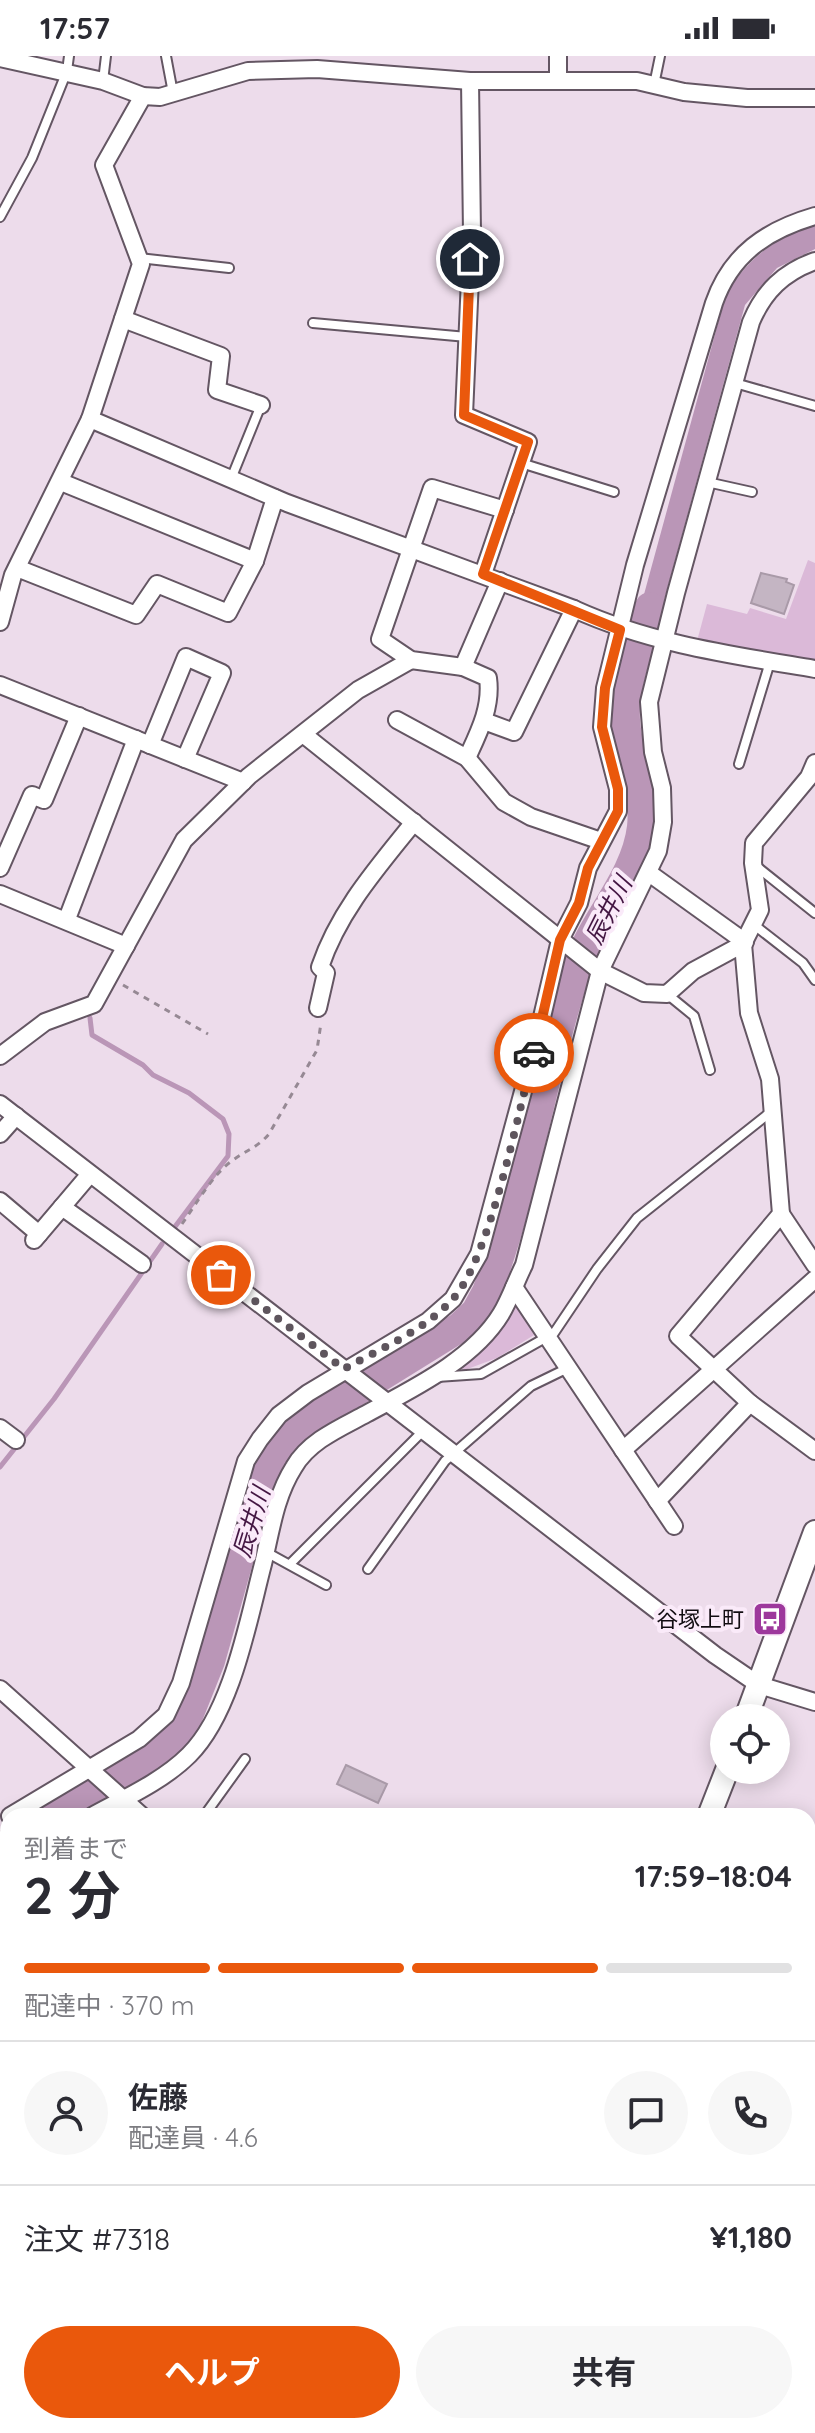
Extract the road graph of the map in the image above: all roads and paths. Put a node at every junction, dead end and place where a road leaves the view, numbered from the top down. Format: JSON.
{"nodes":[{"id":1,"x":106,"y":56,"type":"edge"},
{"id":2,"x":166,"y":56,"type":"edge"},
{"id":3,"x":558,"y":56,"type":"edge"},
{"id":4,"x":660,"y":56,"type":"edge"},
{"id":5,"x":9,"y":58,"type":"edge"},
{"id":6,"x":338,"y":63,"type":"edge"},
{"id":7,"x":68,"y":64,"type":"edge"},
{"id":8,"x":247,"y":64,"type":"edge"},
{"id":9,"x":558,"y":79,"type":"junction"},
{"id":10,"x":103,"y":81,"type":"junction"},
{"id":11,"x":470,"y":81,"type":"junction"},
{"id":12,"x":654,"y":85,"type":"junction"},
{"id":13,"x":173,"y":94,"type":"junction"},
{"id":14,"x":143,"y":96,"type":"junction"},
{"id":15,"x":815,"y":98,"type":"edge"},
{"id":16,"x":815,"y":216,"type":"edge"},
{"id":17,"x":0,"y":217,"type":"edge"},
{"id":18,"x":139,"y":258,"type":"junction"},
{"id":19,"x":815,"y":261,"type":"edge"},
{"id":20,"x":229,"y":268,"type":"dead end"},
{"id":21,"x":123,"y":319,"type":"junction"},
{"id":22,"x":313,"y":323,"type":"dead end"},
{"id":23,"x":467,"y":337,"type":"junction"},
{"id":24,"x":735,"y":383,"type":"junction"},
{"id":25,"x":261,"y":405,"type":"joint"},
{"id":26,"x":815,"y":406,"type":"edge"},
{"id":27,"x":90,"y":419,"type":"junction"},
{"id":28,"x":521,"y":463,"type":"junction"},
{"id":29,"x":231,"y":479,"type":"junction"},
{"id":30,"x":61,"y":482,"type":"junction"},
{"id":31,"x":707,"y":482,"type":"junction"},
{"id":32,"x":614,"y":492,"type":"dead end"},
{"id":33,"x":752,"y":492,"type":"dead end"},
{"id":34,"x":275,"y":498,"type":"junction"},
{"id":35,"x":505,"y":510,"type":"junction"},
{"id":36,"x":411,"y":548,"type":"junction"},
{"id":37,"x":255,"y":561,"type":"junction"},
{"id":38,"x":17,"y":568,"type":"junction"},
{"id":39,"x":483,"y":574,"type":"junction"},
{"id":40,"x":500,"y":581,"type":"junction"},
{"id":41,"x":574,"y":609,"type":"junction"},
{"id":42,"x":0,"y":622,"type":"edge"},
{"id":43,"x":623,"y":631,"type":"junction"},
{"id":44,"x":661,"y":641,"type":"junction"},
{"id":45,"x":411,"y":660,"type":"junction"},
{"id":46,"x":770,"y":662,"type":"junction"},
{"id":47,"x":463,"y":667,"type":"junction"},
{"id":48,"x":815,"y":669,"type":"edge"},
{"id":49,"x":0,"y":685,"type":"edge"},
{"id":50,"x":79,"y":716,"type":"junction"},
{"id":51,"x":397,"y":720,"type":"dead end"},
{"id":52,"x":484,"y":721,"type":"junction"},
{"id":53,"x":303,"y":734,"type":"junction"},
{"id":54,"x":143,"y":742,"type":"junction"},
{"id":55,"x":467,"y":758,"type":"junction"},
{"id":56,"x":185,"y":759,"type":"junction"},
{"id":57,"x":815,"y":763,"type":"edge"},
{"id":58,"x":739,"y":764,"type":"dead end"},
{"id":59,"x":243,"y":782,"type":"junction"},
{"id":60,"x":414,"y":822,"type":"junction"},
{"id":61,"x":601,"y":841,"type":"junction"},
{"id":62,"x":753,"y":863,"type":"junction"},
{"id":63,"x":0,"y":868,"type":"edge"},
{"id":64,"x":649,"y":873,"type":"junction"},
{"id":65,"x":0,"y":894,"type":"edge"},
{"id":66,"x":815,"y":913,"type":"edge"},
{"id":67,"x":67,"y":919,"type":"junction"},
{"id":68,"x":753,"y":924,"type":"junction"},
{"id":69,"x":564,"y":943,"type":"junction"},
{"id":70,"x":744,"y":943,"type":"junction"},
{"id":71,"x":126,"y":946,"type":"junction"},
{"id":72,"x":597,"y":968,"type":"junction"},
{"id":73,"x":109,"y":978,"type":"junction"},
{"id":74,"x":815,"y":980,"type":"edge"},
{"id":75,"x":667,"y":994,"type":"junction"},
{"id":76,"x":318,"y":1008,"type":"joint"},
{"id":77,"x":208,"y":1034,"type":"dead end"},
{"id":78,"x":0,"y":1056,"type":"edge"},
{"id":79,"x":710,"y":1070,"type":"dead end"},
{"id":80,"x":0,"y":1104,"type":"edge"},
{"id":81,"x":772,"y":1110,"type":"junction"},
{"id":82,"x":16,"y":1116,"type":"junction"},
{"id":83,"x":0,"y":1134,"type":"edge"},
{"id":84,"x":90,"y":1174,"type":"junction"},
{"id":85,"x":0,"y":1201,"type":"edge"},
{"id":86,"x":62,"y":1207,"type":"junction"},
{"id":87,"x":781,"y":1214,"type":"junction"},
{"id":88,"x":173,"y":1237,"type":"junction"},
{"id":89,"x":142,"y":1264,"type":"dead end"},
{"id":90,"x":815,"y":1265,"type":"edge"},
{"id":91,"x":815,"y":1279,"type":"edge"},
{"id":92,"x":514,"y":1287,"type":"junction"},
{"id":93,"x":548,"y":1338,"type":"junction"},
{"id":94,"x":568,"y":1368,"type":"junction"},
{"id":95,"x":711,"y":1369,"type":"junction"},
{"id":96,"x":348,"y":1372,"type":"junction"},
{"id":97,"x":429,"y":1376,"type":"junction"},
{"id":98,"x":383,"y":1400,"type":"junction"},
{"id":99,"x":750,"y":1403,"type":"junction"},
{"id":100,"x":0,"y":1428,"type":"edge"},
{"id":101,"x":423,"y":1431,"type":"junction"},
{"id":102,"x":16,"y":1440,"type":"dead end"},
{"id":103,"x":623,"y":1450,"type":"junction"},
{"id":104,"x":815,"y":1451,"type":"edge"},
{"id":105,"x":453,"y":1454,"type":"junction"},
{"id":106,"x":657,"y":1501,"type":"junction"},
{"id":107,"x":674,"y":1526,"type":"dead end"},
{"id":108,"x":815,"y":1532,"type":"edge"},
{"id":109,"x":266,"y":1552,"type":"junction"},
{"id":110,"x":290,"y":1564,"type":"junction"},
{"id":111,"x":368,"y":1569,"type":"dead end"},
{"id":112,"x":326,"y":1585,"type":"dead end"},
{"id":113,"x":759,"y":1685,"type":"junction"},
{"id":114,"x":0,"y":1689,"type":"edge"},
{"id":115,"x":815,"y":1702,"type":"edge"},
{"id":116,"x":752,"y":1704,"type":"edge"},
{"id":117,"x":245,"y":1759,"type":"dead end"},
{"id":118,"x":93,"y":1771,"type":"junction"},
{"id":119,"x":722,"y":1784,"type":"edge"},
{"id":120,"x":122,"y":1797,"type":"junction"},
{"id":121,"x":25,"y":1808,"type":"edge"},
{"id":122,"x":105,"y":1808,"type":"edge"},
{"id":123,"x":134,"y":1808,"type":"edge"},
{"id":124,"x":210,"y":1808,"type":"edge"},
{"id":125,"x":712,"y":1808,"type":"edge"}],
"edges":[{"from":1,"to":10,"type":"lane"},
{"from":2,"to":13,"type":"lane"},
{"from":3,"to":9,"type":"street"},
{"from":4,"to":12,"type":"lane"},
{"from":5,"to":7,"type":"street"},
{"from":6,"to":8,"type":"street"},
{"from":6,"to":11,"type":"street"},
{"from":7,"to":10,"type":"street"},
{"from":7,"to":17,"type":"lane"},
{"from":8,"to":13,"type":"street"},
{"from":9,"to":11,"type":"street"},
{"from":9,"to":12,"type":"street"},
{"from":10,"to":14,"type":"street"},
{"from":11,"to":23,"type":"street"},
{"from":12,"to":15,"type":"street"},
{"from":13,"to":14,"type":"street"},
{"from":14,"to":18,"type":"street"},
{"from":16,"to":43,"type":"street"},
{"from":18,"to":20,"type":"lane"},
{"from":18,"to":21,"type":"street"},
{"from":19,"to":24,"type":"street"},
{"from":21,"to":25,"type":"street"},
{"from":21,"to":27,"type":"street"},
{"from":22,"to":23,"type":"lane"},
{"from":23,"to":28,"type":"street"},
{"from":24,"to":26,"type":"lane"},
{"from":24,"to":31,"type":"street"},
{"from":25,"to":29,"type":"lane"},
{"from":27,"to":29,"type":"street"},
{"from":27,"to":30,"type":"street"},
{"from":28,"to":32,"type":"lane"},
{"from":28,"to":35,"type":"street"},
{"from":29,"to":34,"type":"street"},
{"from":30,"to":37,"type":"street"},
{"from":30,"to":38,"type":"street"},
{"from":31,"to":33,"type":"lane"},
{"from":31,"to":44,"type":"street"},
{"from":34,"to":36,"type":"street"},
{"from":34,"to":37,"type":"street"},
{"from":35,"to":36,"type":"street"},
{"from":35,"to":39,"type":"street"},
{"from":36,"to":39,"type":"street"},
{"from":36,"to":45,"type":"street"},
{"from":37,"to":38,"type":"street"},
{"from":38,"to":42,"type":"street"},
{"from":39,"to":40,"type":"street"},
{"from":40,"to":41,"type":"street"},
{"from":40,"to":47,"type":"street"},
{"from":41,"to":43,"type":"street"},
{"from":41,"to":52,"type":"street"},
{"from":43,"to":44,"type":"street"},
{"from":43,"to":61,"type":"street"},
{"from":44,"to":46,"type":"street"},
{"from":44,"to":64,"type":"street"},
{"from":45,"to":47,"type":"street"},
{"from":45,"to":53,"type":"street"},
{"from":46,"to":48,"type":"street"},
{"from":46,"to":58,"type":"lane"},
{"from":47,"to":52,"type":"street"},
{"from":49,"to":50,"type":"street"},
{"from":50,"to":54,"type":"street"},
{"from":50,"to":63,"type":"street"},
{"from":51,"to":55,"type":"street"},
{"from":52,"to":55,"type":"street"},
{"from":53,"to":59,"type":"street"},
{"from":53,"to":60,"type":"street"},
{"from":54,"to":56,"type":"street"},
{"from":54,"to":56,"type":"street"},
{"from":54,"to":67,"type":"street"},
{"from":55,"to":61,"type":"street"},
{"from":56,"to":59,"type":"street"},
{"from":57,"to":62,"type":"street"},
{"from":59,"to":71,"type":"street"},
{"from":60,"to":69,"type":"street"},
{"from":60,"to":76,"type":"street"},
{"from":61,"to":69,"type":"street"},
{"from":62,"to":66,"type":"lane"},
{"from":62,"to":68,"type":"street"},
{"from":64,"to":70,"type":"street"},
{"from":64,"to":72,"type":"street"},
{"from":65,"to":67,"type":"street"},
{"from":67,"to":71,"type":"street"},
{"from":68,"to":70,"type":"street"},
{"from":68,"to":74,"type":"lane"},
{"from":69,"to":72,"type":"street"},
{"from":69,"to":96,"type":"street"},
{"from":70,"to":75,"type":"street"},
{"from":70,"to":81,"type":"street"},
{"from":71,"to":73,"type":"street"},
{"from":72,"to":75,"type":"street"},
{"from":72,"to":92,"type":"street"},
{"from":73,"to":77,"type":"path"},
{"from":73,"to":78,"type":"street"},
{"from":75,"to":79,"type":"lane"},
{"from":76,"to":88,"type":"path"},
{"from":80,"to":82,"type":"street"},
{"from":81,"to":87,"type":"street"},
{"from":81,"to":93,"type":"lane"},
{"from":82,"to":83,"type":"street"},
{"from":82,"to":84,"type":"street"},
{"from":84,"to":86,"type":"street"},
{"from":84,"to":88,"type":"street"},
{"from":85,"to":86,"type":"street"},
{"from":86,"to":89,"type":"street"},
{"from":87,"to":90,"type":"street"},
{"from":87,"to":95,"type":"street"},
{"from":88,"to":96,"type":"street"},
{"from":91,"to":95,"type":"street"},
{"from":92,"to":93,"type":"street"},
{"from":92,"to":97,"type":"street"},
{"from":93,"to":94,"type":"street"},
{"from":93,"to":97,"type":"lane"},
{"from":94,"to":103,"type":"street"},
{"from":94,"to":105,"type":"lane"},
{"from":95,"to":99,"type":"street"},
{"from":95,"to":103,"type":"street"},
{"from":96,"to":98,"type":"street"},
{"from":96,"to":118,"type":"street"},
{"from":97,"to":98,"type":"street"},
{"from":98,"to":101,"type":"street"},
{"from":98,"to":109,"type":"street"},
{"from":99,"to":104,"type":"street"},
{"from":99,"to":106,"type":"street"},
{"from":100,"to":102,"type":"street"},
{"from":101,"to":105,"type":"street"},
{"from":101,"to":110,"type":"lane"},
{"from":103,"to":106,"type":"street"},
{"from":105,"to":111,"type":"lane"},
{"from":105,"to":113,"type":"street"},
{"from":106,"to":107,"type":"street"},
{"from":108,"to":113,"type":"main road"},
{"from":109,"to":110,"type":"lane"},
{"from":109,"to":120,"type":"street"},
{"from":110,"to":112,"type":"lane"},
{"from":113,"to":115,"type":"street"},
{"from":113,"to":116,"type":"main road"},
{"from":114,"to":118,"type":"street"},
{"from":117,"to":124,"type":"lane"},
{"from":118,"to":120,"type":"street"},
{"from":118,"to":121,"type":"street"},
{"from":119,"to":125,"type":"main road"},
{"from":120,"to":122,"type":"street"},
{"from":120,"to":123,"type":"street"}]}
